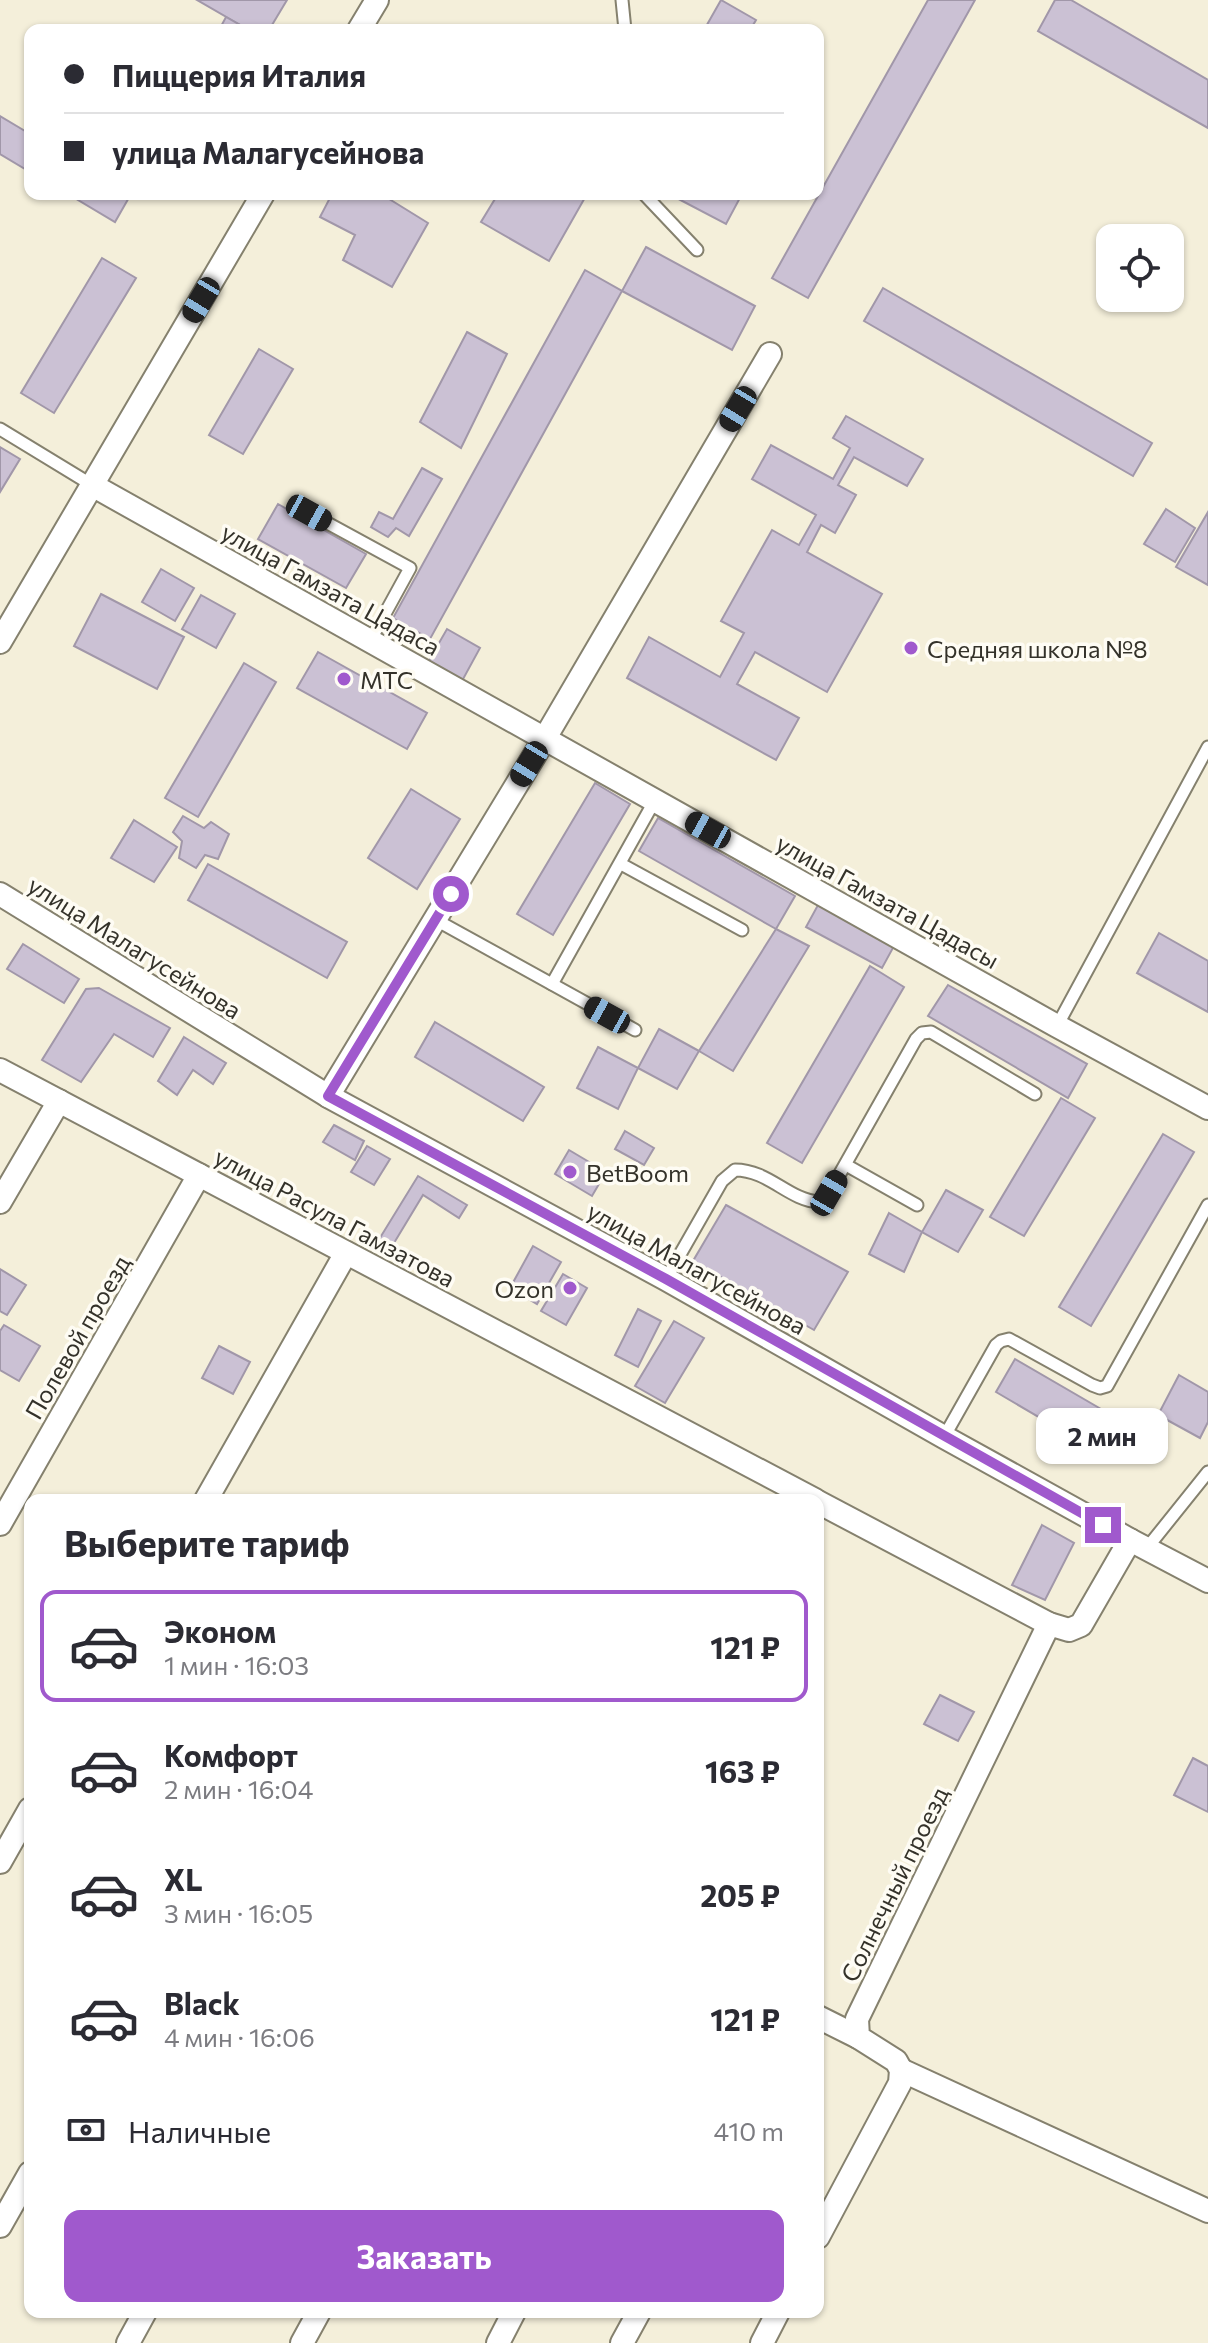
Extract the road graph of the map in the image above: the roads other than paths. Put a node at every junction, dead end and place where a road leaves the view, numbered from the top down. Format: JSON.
{"nodes":[{"id":1,"x":377,"y":0,"type":"edge"},
{"id":2,"x":622,"y":0,"type":"edge"},
{"id":3,"x":363,"y":24,"type":"edge"},
{"id":4,"x":624,"y":24,"type":"edge"},
{"id":5,"x":259,"y":200,"type":"edge"},
{"id":6,"x":650,"y":200,"type":"edge"},
{"id":7,"x":697,"y":250,"type":"dead end"},
{"id":8,"x":770,"y":354,"type":"dead end"},
{"id":9,"x":0,"y":429,"type":"edge"},
{"id":10,"x":92,"y":485,"type":"junction"},
{"id":11,"x":309,"y":513,"type":"dead end"},
{"id":12,"x":370,"y":641,"type":"junction"},
{"id":13,"x":0,"y":642,"type":"edge"},
{"id":14,"x":545,"y":738,"type":"junction"},
{"id":15,"x":1208,"y":747,"type":"edge"},
{"id":16,"x":655,"y":800,"type":"junction"},
{"id":17,"x":621,"y":864,"type":"junction"},
{"id":18,"x":0,"y":894,"type":"edge"},
{"id":19,"x":436,"y":920,"type":"junction"},
{"id":20,"x":742,"y":930,"type":"dead end"},
{"id":21,"x":552,"y":984,"type":"junction"},
{"id":22,"x":1057,"y":1026,"type":"junction"},
{"id":23,"x":635,"y":1030,"type":"dead end"},
{"id":24,"x":0,"y":1070,"type":"edge"},
{"id":25,"x":1035,"y":1094,"type":"dead end"},
{"id":26,"x":328,"y":1096,"type":"junction"},
{"id":27,"x":59,"y":1101,"type":"junction"},
{"id":28,"x":1208,"y":1108,"type":"edge"},
{"id":29,"x":846,"y":1165,"type":"junction"},
{"id":30,"x":199,"y":1175,"type":"junction"},
{"id":31,"x":0,"y":1202,"type":"edge"},
{"id":32,"x":917,"y":1205,"type":"dead end"},
{"id":33,"x":1208,"y":1205,"type":"edge"},
{"id":34,"x":346,"y":1253,"type":"junction"},
{"id":35,"x":666,"y":1279,"type":"junction"},
{"id":36,"x":944,"y":1437,"type":"junction"},
{"id":37,"x":1208,"y":1472,"type":"edge"},
{"id":38,"x":209,"y":1494,"type":"edge"},
{"id":39,"x":803,"y":1494,"type":"edge"},
{"id":40,"x":824,"y":1505,"type":"edge"},
{"id":41,"x":0,"y":1524,"type":"edge"},
{"id":42,"x":1138,"y":1544,"type":"junction"},
{"id":43,"x":1208,"y":1581,"type":"edge"},
{"id":44,"x":1049,"y":1624,"type":"junction"},
{"id":45,"x":24,"y":1820,"type":"edge"},
{"id":46,"x":0,"y":1862,"type":"edge"},
{"id":47,"x":824,"y":2020,"type":"edge"},
{"id":48,"x":858,"y":2037,"type":"junction"},
{"id":49,"x":901,"y":2070,"type":"junction"},
{"id":50,"x":24,"y":2184,"type":"edge"},
{"id":51,"x":1208,"y":2211,"type":"edge"},
{"id":52,"x":0,"y":2226,"type":"edge"},
{"id":53,"x":824,"y":2226,"type":"edge"},
{"id":54,"x":142,"y":2318,"type":"edge"},
{"id":55,"x":316,"y":2318,"type":"edge"},
{"id":56,"x":511,"y":2318,"type":"edge"},
{"id":57,"x":636,"y":2318,"type":"edge"},
{"id":58,"x":775,"y":2318,"type":"edge"},
{"id":59,"x":128,"y":2343,"type":"edge"},
{"id":60,"x":302,"y":2343,"type":"edge"},
{"id":61,"x":498,"y":2343,"type":"edge"},
{"id":62,"x":622,"y":2343,"type":"edge"},
{"id":63,"x":762,"y":2343,"type":"edge"}],
"edges":[{"from":1,"to":3,"type":"street"},
{"from":2,"to":4,"type":"lane"},
{"from":5,"to":10,"type":"street"},
{"from":6,"to":7,"type":"lane"},
{"from":8,"to":14,"type":"street"},
{"from":9,"to":10,"type":"lane"},
{"from":10,"to":12,"type":"street","name":"улица Гамзата Цадаса"},
{"from":10,"to":13,"type":"street"},
{"from":11,"to":12,"type":"lane"},
{"from":12,"to":14,"type":"street","name":"улица Гамзата Цадаса"},
{"from":14,"to":16,"type":"street","name":"улица Гамзата Цадасы"},
{"from":14,"to":19,"type":"street"},
{"from":15,"to":22,"type":"lane"},
{"from":16,"to":17,"type":"lane"},
{"from":16,"to":22,"type":"street","name":"улица Гамзата Цадасы"},
{"from":17,"to":20,"type":"lane"},
{"from":17,"to":21,"type":"lane"},
{"from":18,"to":26,"type":"street","name":"улица Малагусейнова"},
{"from":19,"to":21,"type":"lane"},
{"from":19,"to":26,"type":"street"},
{"from":21,"to":23,"type":"lane"},
{"from":22,"to":28,"type":"street","name":"улица Гамзата Цадасы"},
{"from":24,"to":27,"type":"street","name":"улица Расула Гамзатова"},
{"from":25,"to":29,"type":"lane"},
{"from":26,"to":35,"type":"street","name":"улица Малагусейнова"},
{"from":27,"to":30,"type":"street","name":"улица Расула Гамзатова"},
{"from":27,"to":31,"type":"street"},
{"from":29,"to":32,"type":"lane"},
{"from":29,"to":35,"type":"lane"},
{"from":30,"to":34,"type":"street","name":"улица Расула Гамзатова"},
{"from":30,"to":41,"type":"street","name":"Полевой проезд"},
{"from":33,"to":36,"type":"lane"},
{"from":34,"to":38,"type":"street"},
{"from":34,"to":39,"type":"street","name":"улица Расула Гамзатова"},
{"from":35,"to":36,"type":"street","name":"улица Малагусейнова"},
{"from":36,"to":42,"type":"street","name":"улица Малагусейнова"},
{"from":37,"to":42,"type":"lane"},
{"from":40,"to":44,"type":"street","name":"улица Расула Гамзатова"},
{"from":42,"to":43,"type":"street","name":"улица Малагусейнова"},
{"from":42,"to":44,"type":"street"},
{"from":44,"to":48,"type":"street","name":"Солнечный проезд"},
{"from":45,"to":46,"type":"street"},
{"from":47,"to":48,"type":"street"},
{"from":48,"to":49,"type":"street"},
{"from":49,"to":51,"type":"street"},
{"from":49,"to":53,"type":"street"},
{"from":50,"to":52,"type":"street"},
{"from":54,"to":59,"type":"street"},
{"from":55,"to":60,"type":"street"},
{"from":56,"to":61,"type":"street"},
{"from":57,"to":62,"type":"street"},
{"from":58,"to":63,"type":"street"}]}
